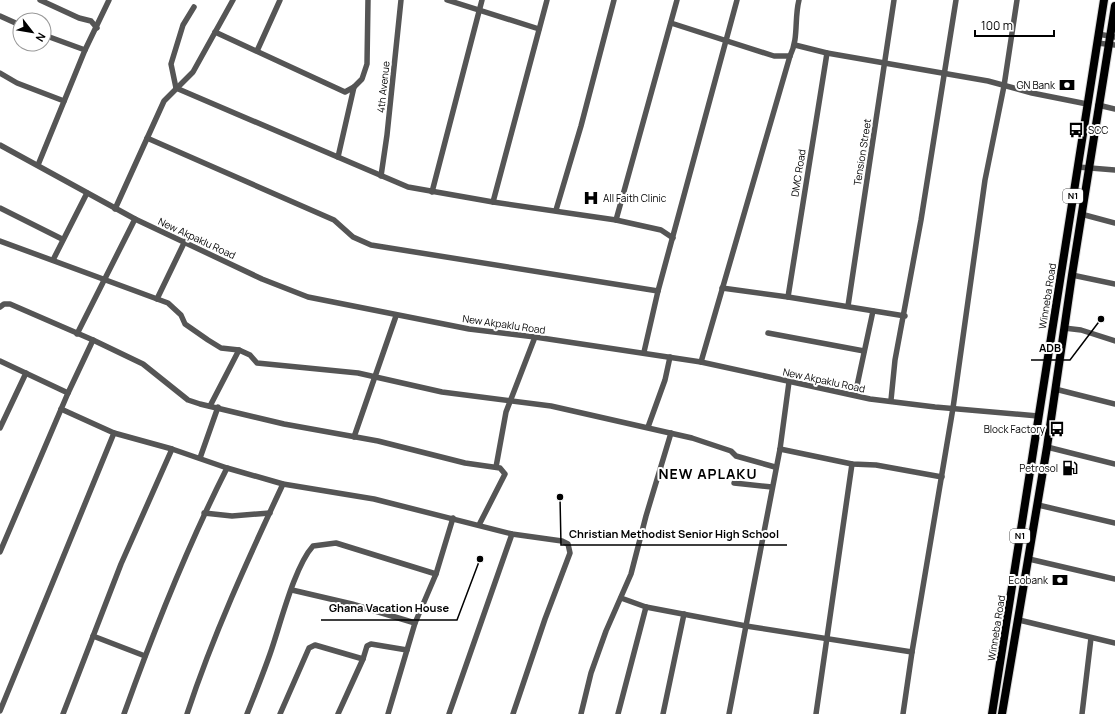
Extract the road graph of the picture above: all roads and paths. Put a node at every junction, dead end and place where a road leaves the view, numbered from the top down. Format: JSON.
{"nodes":[{"id":1,"x":40,"y":0,"type":"edge"},
{"id":2,"x":109,"y":0,"type":"edge"},
{"id":3,"x":232,"y":0,"type":"edge"},
{"id":4,"x":280,"y":0,"type":"edge"},
{"id":5,"x":368,"y":0,"type":"edge"},
{"id":6,"x":401,"y":0,"type":"edge"},
{"id":7,"x":447,"y":0,"type":"edge"},
{"id":8,"x":482,"y":0,"type":"edge"},
{"id":9,"x":547,"y":0,"type":"edge"},
{"id":10,"x":614,"y":0,"type":"edge"},
{"id":11,"x":677,"y":0,"type":"edge"},
{"id":12,"x":737,"y":0,"type":"edge"},
{"id":13,"x":799,"y":0,"type":"edge"},
{"id":14,"x":894,"y":0,"type":"edge"},
{"id":15,"x":956,"y":0,"type":"edge"},
{"id":16,"x":1017,"y":0,"type":"edge"},
{"id":17,"x":1104,"y":0,"type":"edge"},
{"id":18,"x":1115,"y":6,"type":"edge"},
{"id":19,"x":194,"y":7,"type":"dead end"},
{"id":20,"x":479,"y":11,"type":"junction"},
{"id":21,"x":0,"y":16,"type":"edge"},
{"id":22,"x":12,"y":21,"type":"edge"},
{"id":23,"x":671,"y":23,"type":"junction"},
{"id":24,"x":1114,"y":25,"type":"edge"},
{"id":25,"x":97,"y":28,"type":"junction"},
{"id":26,"x":539,"y":29,"type":"junction"},
{"id":27,"x":215,"y":32,"type":"junction"},
{"id":28,"x":1098,"y":34,"type":"junction"},
{"id":29,"x":52,"y":38,"type":"edge"},
{"id":30,"x":726,"y":40,"type":"junction"},
{"id":31,"x":1097,"y":43,"type":"junction"},
{"id":32,"x":1113,"y":43,"type":"edge"},
{"id":33,"x":795,"y":45,"type":"junction"},
{"id":34,"x":85,"y":50,"type":"junction"},
{"id":35,"x":257,"y":51,"type":"junction"},
{"id":36,"x":827,"y":52,"type":"junction"},
{"id":37,"x":790,"y":56,"type":"junction"},
{"id":38,"x":886,"y":62,"type":"junction"},
{"id":39,"x":0,"y":73,"type":"edge"},
{"id":40,"x":944,"y":74,"type":"junction"},
{"id":41,"x":1004,"y":86,"type":"junction"},
{"id":42,"x":354,"y":87,"type":"junction"},
{"id":43,"x":176,"y":88,"type":"junction"},
{"id":44,"x":64,"y":101,"type":"junction"},
{"id":45,"x":1087,"y":104,"type":"junction"},
{"id":46,"x":1098,"y":105,"type":"junction"},
{"id":47,"x":1115,"y":109,"type":"edge"},
{"id":48,"x":147,"y":138,"type":"junction"},
{"id":49,"x":0,"y":145,"type":"edge"},
{"id":50,"x":338,"y":157,"type":"junction"},
{"id":51,"x":38,"y":165,"type":"junction"},
{"id":52,"x":1078,"y":167,"type":"junction"},
{"id":53,"x":1089,"y":168,"type":"junction"},
{"id":54,"x":1115,"y":170,"type":"edge"},
{"id":55,"x":381,"y":176,"type":"junction"},
{"id":56,"x":87,"y":192,"type":"junction"},
{"id":57,"x":432,"y":192,"type":"junction"},
{"id":58,"x":493,"y":202,"type":"junction"},
{"id":59,"x":0,"y":208,"type":"edge"},
{"id":60,"x":115,"y":209,"type":"junction"},
{"id":61,"x":556,"y":210,"type":"junction"},
{"id":62,"x":1081,"y":214,"type":"junction"},
{"id":63,"x":135,"y":219,"type":"junction"},
{"id":64,"x":616,"y":220,"type":"junction"},
{"id":65,"x":1115,"y":223,"type":"edge"},
{"id":66,"x":673,"y":238,"type":"junction"},
{"id":67,"x":62,"y":239,"type":"junction"},
{"id":68,"x":0,"y":241,"type":"edge"},
{"id":69,"x":184,"y":241,"type":"junction"},
{"id":70,"x":53,"y":260,"type":"junction"},
{"id":71,"x":1072,"y":275,"type":"junction"},
{"id":72,"x":104,"y":278,"type":"junction"},
{"id":73,"x":1115,"y":284,"type":"edge"},
{"id":74,"x":722,"y":288,"type":"junction"},
{"id":75,"x":658,"y":291,"type":"junction"},
{"id":76,"x":788,"y":296,"type":"junction"},
{"id":77,"x":157,"y":299,"type":"junction"},
{"id":78,"x":848,"y":306,"type":"junction"},
{"id":79,"x":0,"y":307,"type":"edge"},
{"id":80,"x":873,"y":310,"type":"junction"},
{"id":81,"x":396,"y":316,"type":"junction"},
{"id":82,"x":905,"y":316,"type":"junction"},
{"id":83,"x":1064,"y":328,"type":"junction"},
{"id":84,"x":768,"y":333,"type":"dead end"},
{"id":85,"x":77,"y":334,"type":"junction"},
{"id":86,"x":535,"y":337,"type":"junction"},
{"id":87,"x":94,"y":340,"type":"junction"},
{"id":88,"x":1115,"y":341,"type":"edge"},
{"id":89,"x":239,"y":350,"type":"junction"},
{"id":90,"x":864,"y":351,"type":"junction"},
{"id":91,"x":644,"y":352,"type":"junction"},
{"id":92,"x":670,"y":357,"type":"junction"},
{"id":93,"x":0,"y":361,"type":"edge"},
{"id":94,"x":701,"y":362,"type":"junction"},
{"id":95,"x":26,"y":372,"type":"junction"},
{"id":96,"x":376,"y":378,"type":"junction"},
{"id":97,"x":789,"y":382,"type":"junction"},
{"id":98,"x":1055,"y":389,"type":"junction"},
{"id":99,"x":68,"y":393,"type":"junction"},
{"id":100,"x":855,"y":395,"type":"junction"},
{"id":101,"x":891,"y":400,"type":"junction"},
{"id":102,"x":511,"y":402,"type":"junction"},
{"id":103,"x":1115,"y":404,"type":"edge"},
{"id":104,"x":210,"y":406,"type":"junction"},
{"id":105,"x":218,"y":407,"type":"junction"},
{"id":106,"x":953,"y":408,"type":"junction"},
{"id":107,"x":61,"y":409,"type":"junction"},
{"id":108,"x":1038,"y":416,"type":"junction"},
{"id":109,"x":648,"y":427,"type":"junction"},
{"id":110,"x":0,"y":428,"type":"edge"},
{"id":111,"x":114,"y":433,"type":"junction"},
{"id":112,"x":671,"y":433,"type":"junction"},
{"id":113,"x":354,"y":437,"type":"junction"},
{"id":114,"x":1047,"y":447,"type":"junction"},
{"id":115,"x":172,"y":449,"type":"junction"},
{"id":116,"x":780,"y":449,"type":"junction"},
{"id":117,"x":200,"y":458,"type":"junction"},
{"id":118,"x":852,"y":464,"type":"junction"},
{"id":119,"x":1115,"y":464,"type":"edge"},
{"id":120,"x":496,"y":466,"type":"junction"},
{"id":121,"x":776,"y":467,"type":"junction"},
{"id":122,"x":227,"y":468,"type":"junction"},
{"id":123,"x":942,"y":476,"type":"junction"},
{"id":124,"x":734,"y":483,"type":"dead end"},
{"id":125,"x":283,"y":484,"type":"junction"},
{"id":126,"x":772,"y":487,"type":"junction"},
{"id":127,"x":1038,"y":505,"type":"junction"},
{"id":128,"x":204,"y":513,"type":"junction"},
{"id":129,"x":270,"y":513,"type":"junction"},
{"id":130,"x":453,"y":518,"type":"junction"},
{"id":131,"x":1115,"y":523,"type":"edge"},
{"id":132,"x":479,"y":524,"type":"junction"},
{"id":133,"x":512,"y":534,"type":"junction"},
{"id":134,"x":0,"y":552,"type":"edge"},
{"id":135,"x":1029,"y":559,"type":"junction"},
{"id":136,"x":436,"y":574,"type":"junction"},
{"id":137,"x":1115,"y":579,"type":"edge"},
{"id":138,"x":292,"y":590,"type":"junction"},
{"id":139,"x":621,"y":598,"type":"junction"},
{"id":140,"x":646,"y":606,"type":"junction"},
{"id":141,"x":684,"y":614,"type":"junction"},
{"id":142,"x":1019,"y":620,"type":"junction"},
{"id":143,"x":415,"y":623,"type":"junction"},
{"id":144,"x":746,"y":626,"type":"junction"},
{"id":145,"x":93,"y":636,"type":"junction"},
{"id":146,"x":827,"y":638,"type":"junction"},
{"id":147,"x":1091,"y":638,"type":"junction"},
{"id":148,"x":1115,"y":643,"type":"edge"},
{"id":149,"x":407,"y":650,"type":"junction"},
{"id":150,"x":912,"y":652,"type":"junction"},
{"id":151,"x":145,"y":656,"type":"junction"},
{"id":152,"x":363,"y":659,"type":"junction"},
{"id":153,"x":0,"y":711,"type":"edge"},
{"id":154,"x":63,"y":714,"type":"edge"},
{"id":155,"x":124,"y":714,"type":"edge"},
{"id":156,"x":187,"y":714,"type":"edge"},
{"id":157,"x":246,"y":714,"type":"edge"},
{"id":158,"x":280,"y":714,"type":"edge"},
{"id":159,"x":338,"y":714,"type":"edge"},
{"id":160,"x":388,"y":714,"type":"edge"},
{"id":161,"x":450,"y":714,"type":"edge"},
{"id":162,"x":513,"y":714,"type":"edge"},
{"id":163,"x":582,"y":714,"type":"edge"},
{"id":164,"x":618,"y":714,"type":"edge"},
{"id":165,"x":663,"y":714,"type":"edge"},
{"id":166,"x":729,"y":714,"type":"edge"},
{"id":167,"x":816,"y":714,"type":"edge"},
{"id":168,"x":904,"y":714,"type":"edge"},
{"id":169,"x":992,"y":714,"type":"edge"},
{"id":170,"x":1002,"y":714,"type":"edge"},
{"id":171,"x":1082,"y":714,"type":"edge"}],
"edges":[{"from":1,"to":25,"type":"street"},
{"from":2,"to":25,"type":"street"},
{"from":3,"to":27,"type":"street"},
{"from":4,"to":35,"type":"street"},
{"from":5,"to":42,"type":"street"},
{"from":6,"to":55,"type":"street","name":"4th Avenue"},
{"from":7,"to":20,"type":"street"},
{"from":8,"to":20,"type":"street"},
{"from":9,"to":26,"type":"street"},
{"from":10,"to":61,"type":"street"},
{"from":11,"to":23,"type":"street"},
{"from":12,"to":30,"type":"street"},
{"from":13,"to":33,"type":"street"},
{"from":14,"to":38,"type":"street","name":"Tension Street"},
{"from":15,"to":40,"type":"street"},
{"from":16,"to":41,"type":"street"},
{"from":17,"to":28,"type":"highway","name":"Winneba Road","number":"N1"},
{"from":18,"to":24,"type":"highway","name":"Winneba Road","number":"N1"},
{"from":19,"to":43,"type":"street"},
{"from":20,"to":26,"type":"street"},
{"from":20,"to":57,"type":"street"},
{"from":21,"to":22,"type":"street"},
{"from":23,"to":30,"type":"street"},
{"from":23,"to":64,"type":"street"},
{"from":24,"to":32,"type":"highway","name":"Winneba Road","number":"N1"},
{"from":25,"to":34,"type":"street"},
{"from":26,"to":58,"type":"street"},
{"from":27,"to":35,"type":"street"},
{"from":27,"to":43,"type":"street"},
{"from":28,"to":31,"type":"highway","name":"Winneba Road","number":"N1"},
{"from":28,"to":32,"type":"street"},
{"from":29,"to":34,"type":"street"},
{"from":30,"to":37,"type":"street"},
{"from":30,"to":66,"type":"street"},
{"from":31,"to":32,"type":"street"},
{"from":31,"to":45,"type":"highway","name":"Winneba Road","number":"N1"},
{"from":32,"to":46,"type":"highway","name":"Winneba Road","number":"N1"},
{"from":33,"to":36,"type":"street"},
{"from":33,"to":37,"type":"street"},
{"from":34,"to":44,"type":"street"},
{"from":35,"to":42,"type":"street"},
{"from":36,"to":38,"type":"street"},
{"from":36,"to":76,"type":"street","name":"DMC Road"},
{"from":37,"to":74,"type":"street"},
{"from":38,"to":40,"type":"street"},
{"from":38,"to":78,"type":"street","name":"Tension Street"},
{"from":39,"to":44,"type":"street"},
{"from":40,"to":41,"type":"street"},
{"from":40,"to":82,"type":"street"},
{"from":41,"to":45,"type":"street"},
{"from":41,"to":106,"type":"street"},
{"from":42,"to":50,"type":"street"},
{"from":43,"to":48,"type":"street"},
{"from":43,"to":50,"type":"street"},
{"from":44,"to":51,"type":"street"},
{"from":45,"to":52,"type":"highway","name":"Winneba Road","number":"N1"},
{"from":46,"to":47,"type":"street"},
{"from":46,"to":53,"type":"highway","name":"Winneba Road","number":"N1"},
{"from":48,"to":60,"type":"street"},
{"from":48,"to":75,"type":"street"},
{"from":49,"to":51,"type":"street","name":"New Akpaklu Road"},
{"from":50,"to":55,"type":"street"},
{"from":51,"to":56,"type":"street","name":"New Akpaklu Road"},
{"from":52,"to":53,"type":"street"},
{"from":52,"to":108,"type":"highway","name":"Winneba Road","number":"N1"},
{"from":53,"to":54,"type":"street"},
{"from":53,"to":62,"type":"highway","name":"Winneba Road","number":"N1"},
{"from":55,"to":57,"type":"street"},
{"from":56,"to":60,"type":"street","name":"New Akpaklu Road"},
{"from":56,"to":67,"type":"street"},
{"from":57,"to":58,"type":"street"},
{"from":58,"to":61,"type":"street"},
{"from":59,"to":67,"type":"street"},
{"from":60,"to":63,"type":"street","name":"New Akpaklu Road"},
{"from":61,"to":64,"type":"street"},
{"from":62,"to":65,"type":"street"},
{"from":62,"to":71,"type":"highway","name":"Winneba Road","number":"N1"},
{"from":63,"to":69,"type":"street","name":"New Akpaklu Road"},
{"from":63,"to":72,"type":"street"},
{"from":64,"to":66,"type":"street"},
{"from":66,"to":75,"type":"street"},
{"from":67,"to":70,"type":"street"},
{"from":68,"to":70,"type":"street"},
{"from":69,"to":77,"type":"street"},
{"from":69,"to":81,"type":"street","name":"New Akpaklu Road"},
{"from":70,"to":72,"type":"street"},
{"from":71,"to":73,"type":"street"},
{"from":71,"to":83,"type":"highway","name":"Winneba Road","number":"N1"},
{"from":72,"to":77,"type":"street"},
{"from":72,"to":85,"type":"street"},
{"from":74,"to":76,"type":"street"},
{"from":74,"to":94,"type":"street"},
{"from":75,"to":91,"type":"street"},
{"from":76,"to":78,"type":"street"},
{"from":77,"to":89,"type":"street"},
{"from":78,"to":80,"type":"street"},
{"from":79,"to":85,"type":"street"},
{"from":80,"to":82,"type":"street"},
{"from":80,"to":90,"type":"street"},
{"from":81,"to":86,"type":"street","name":"New Akpaklu Road"},
{"from":81,"to":96,"type":"street"},
{"from":82,"to":101,"type":"street"},
{"from":83,"to":88,"type":"street"},
{"from":83,"to":98,"type":"highway","name":"Winneba Road","number":"N1"},
{"from":84,"to":90,"type":"street"},
{"from":85,"to":87,"type":"street"},
{"from":86,"to":91,"type":"street","name":"New Akpaklu Road"},
{"from":86,"to":102,"type":"street"},
{"from":87,"to":99,"type":"street"},
{"from":87,"to":104,"type":"street"},
{"from":89,"to":96,"type":"street"},
{"from":89,"to":104,"type":"street"},
{"from":90,"to":100,"type":"street"},
{"from":91,"to":92,"type":"street","name":"New Akpaklu Road"},
{"from":92,"to":94,"type":"street","name":"New Akpaklu Road"},
{"from":92,"to":109,"type":"street"},
{"from":93,"to":95,"type":"street"},
{"from":94,"to":97,"type":"street","name":"New Akpaklu Road"},
{"from":95,"to":99,"type":"street"},
{"from":95,"to":110,"type":"street"},
{"from":96,"to":102,"type":"street"},
{"from":96,"to":113,"type":"street"},
{"from":97,"to":100,"type":"street","name":"New Akpaklu Road"},
{"from":97,"to":116,"type":"street"},
{"from":98,"to":103,"type":"street"},
{"from":98,"to":114,"type":"highway","name":"Winneba Road","number":"N1"},
{"from":99,"to":107,"type":"street"},
{"from":100,"to":101,"type":"street","name":"New Akpaklu Road"},
{"from":101,"to":106,"type":"street","name":"New Akpaklu Road"},
{"from":102,"to":109,"type":"street"},
{"from":102,"to":120,"type":"street"},
{"from":104,"to":105,"type":"street"},
{"from":105,"to":113,"type":"street"},
{"from":105,"to":117,"type":"street"},
{"from":106,"to":108,"type":"street","name":"New Akpaklu Road"},
{"from":106,"to":123,"type":"street"},
{"from":107,"to":111,"type":"street"},
{"from":107,"to":134,"type":"street"},
{"from":108,"to":169,"type":"highway","name":"Winneba Road","number":"N1"},
{"from":109,"to":112,"type":"street"},
{"from":111,"to":115,"type":"street"},
{"from":111,"to":153,"type":"street"},
{"from":112,"to":121,"type":"street"},
{"from":112,"to":139,"type":"street"},
{"from":113,"to":120,"type":"street"},
{"from":114,"to":119,"type":"street"},
{"from":114,"to":127,"type":"highway","name":"Winneba Road","number":"N1"},
{"from":115,"to":117,"type":"street"},
{"from":115,"to":145,"type":"street"},
{"from":116,"to":118,"type":"street"},
{"from":116,"to":121,"type":"street"},
{"from":117,"to":122,"type":"street"},
{"from":118,"to":123,"type":"street"},
{"from":118,"to":146,"type":"street"},
{"from":120,"to":132,"type":"street"},
{"from":121,"to":126,"type":"street"},
{"from":122,"to":125,"type":"street"},
{"from":122,"to":128,"type":"street"},
{"from":123,"to":150,"type":"street"},
{"from":124,"to":126,"type":"street"},
{"from":125,"to":129,"type":"street"},
{"from":125,"to":130,"type":"street"},
{"from":126,"to":144,"type":"street"},
{"from":127,"to":131,"type":"street"},
{"from":127,"to":135,"type":"highway","name":"Winneba Road","number":"N1"},
{"from":128,"to":129,"type":"street"},
{"from":128,"to":151,"type":"street"},
{"from":129,"to":156,"type":"street"},
{"from":130,"to":132,"type":"street"},
{"from":130,"to":136,"type":"street"},
{"from":132,"to":133,"type":"street"},
{"from":133,"to":161,"type":"street"},
{"from":133,"to":162,"type":"street"},
{"from":135,"to":137,"type":"street"},
{"from":135,"to":142,"type":"highway","name":"Winneba Road","number":"N1"},
{"from":136,"to":138,"type":"street"},
{"from":136,"to":143,"type":"street"},
{"from":138,"to":143,"type":"street"},
{"from":138,"to":157,"type":"street"},
{"from":139,"to":140,"type":"street"},
{"from":139,"to":163,"type":"street"},
{"from":140,"to":141,"type":"street"},
{"from":140,"to":164,"type":"street"},
{"from":141,"to":144,"type":"street"},
{"from":141,"to":165,"type":"street"},
{"from":142,"to":147,"type":"street"},
{"from":142,"to":170,"type":"highway","name":"Winneba Road","number":"N1"},
{"from":143,"to":149,"type":"street"},
{"from":144,"to":146,"type":"street"},
{"from":144,"to":166,"type":"street"},
{"from":145,"to":151,"type":"street"},
{"from":145,"to":154,"type":"street"},
{"from":146,"to":150,"type":"street"},
{"from":146,"to":167,"type":"street"},
{"from":147,"to":148,"type":"street"},
{"from":147,"to":171,"type":"street"},
{"from":149,"to":152,"type":"street"},
{"from":149,"to":160,"type":"street"},
{"from":150,"to":168,"type":"street"},
{"from":151,"to":155,"type":"street"},
{"from":152,"to":158,"type":"street"},
{"from":152,"to":159,"type":"street"}]}
